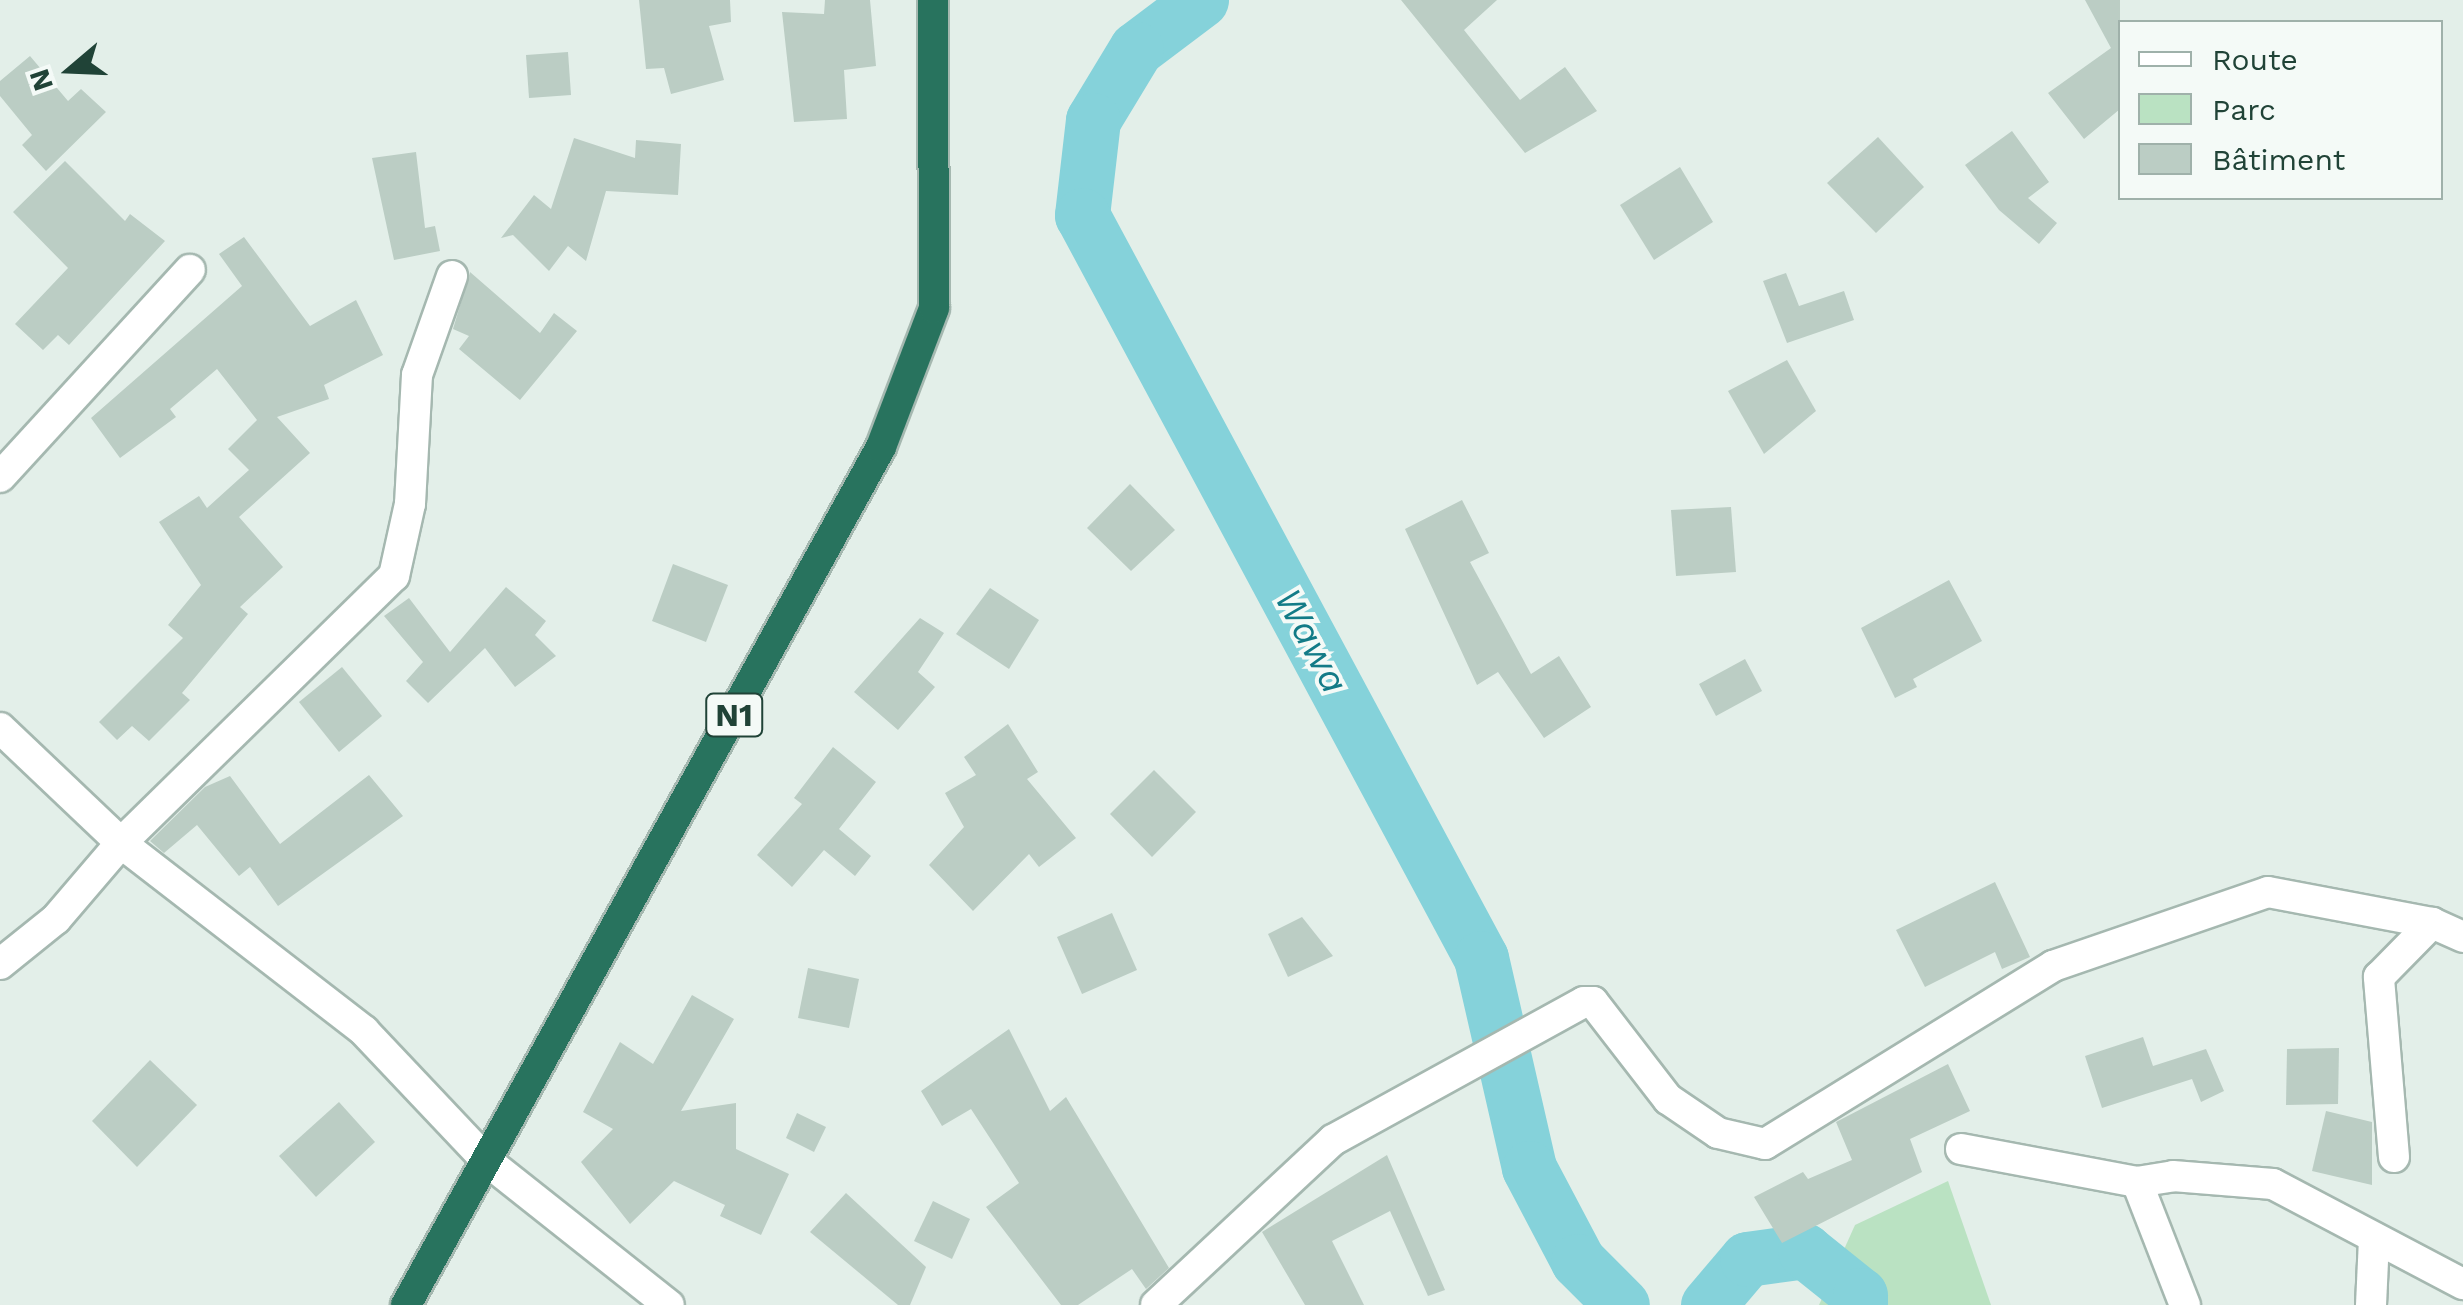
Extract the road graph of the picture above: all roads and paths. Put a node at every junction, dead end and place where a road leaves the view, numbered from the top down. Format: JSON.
{"nodes":[{"id":1,"x":933,"y":0,"type":"edge"},
{"id":2,"x":190,"y":270,"type":"dead end"},
{"id":3,"x":452,"y":276,"type":"dead end"},
{"id":4,"x":0,"y":477,"type":"edge"},
{"id":5,"x":0,"y":728,"type":"edge"},
{"id":6,"x":121,"y":844,"type":"junction"},
{"id":7,"x":2432,"y":923,"type":"junction"},
{"id":8,"x":2463,"y":937,"type":"edge"},
{"id":9,"x":0,"y":964,"type":"edge"},
{"id":10,"x":1961,"y":1149,"type":"dead end"},
{"id":11,"x":2394,"y":1157,"type":"dead end"},
{"id":12,"x":487,"y":1161,"type":"junction"},
{"id":13,"x":2137,"y":1182,"type":"junction"},
{"id":14,"x":2374,"y":1240,"type":"junction"},
{"id":15,"x":2463,"y":1284,"type":"edge"},
{"id":16,"x":406,"y":1305,"type":"edge"},
{"id":17,"x":669,"y":1305,"type":"edge"},
{"id":18,"x":1156,"y":1305,"type":"edge"},
{"id":19,"x":2185,"y":1305,"type":"edge"},
{"id":20,"x":2371,"y":1305,"type":"edge"}],
"edges":[{"from":1,"to":12,"type":"highway","number":"N1"},
{"from":2,"to":4,"type":"street"},
{"from":3,"to":6,"type":"street"},
{"from":5,"to":6,"type":"street"},
{"from":6,"to":9,"type":"street"},
{"from":6,"to":12,"type":"street"},
{"from":7,"to":8,"type":"street"},
{"from":7,"to":11,"type":"street"},
{"from":7,"to":18,"type":"street"},
{"from":10,"to":13,"type":"street"},
{"from":12,"to":16,"type":"highway","number":"N1"},
{"from":12,"to":17,"type":"street"},
{"from":13,"to":14,"type":"street"},
{"from":13,"to":19,"type":"street"},
{"from":14,"to":15,"type":"street"},
{"from":14,"to":20,"type":"street"}]}
